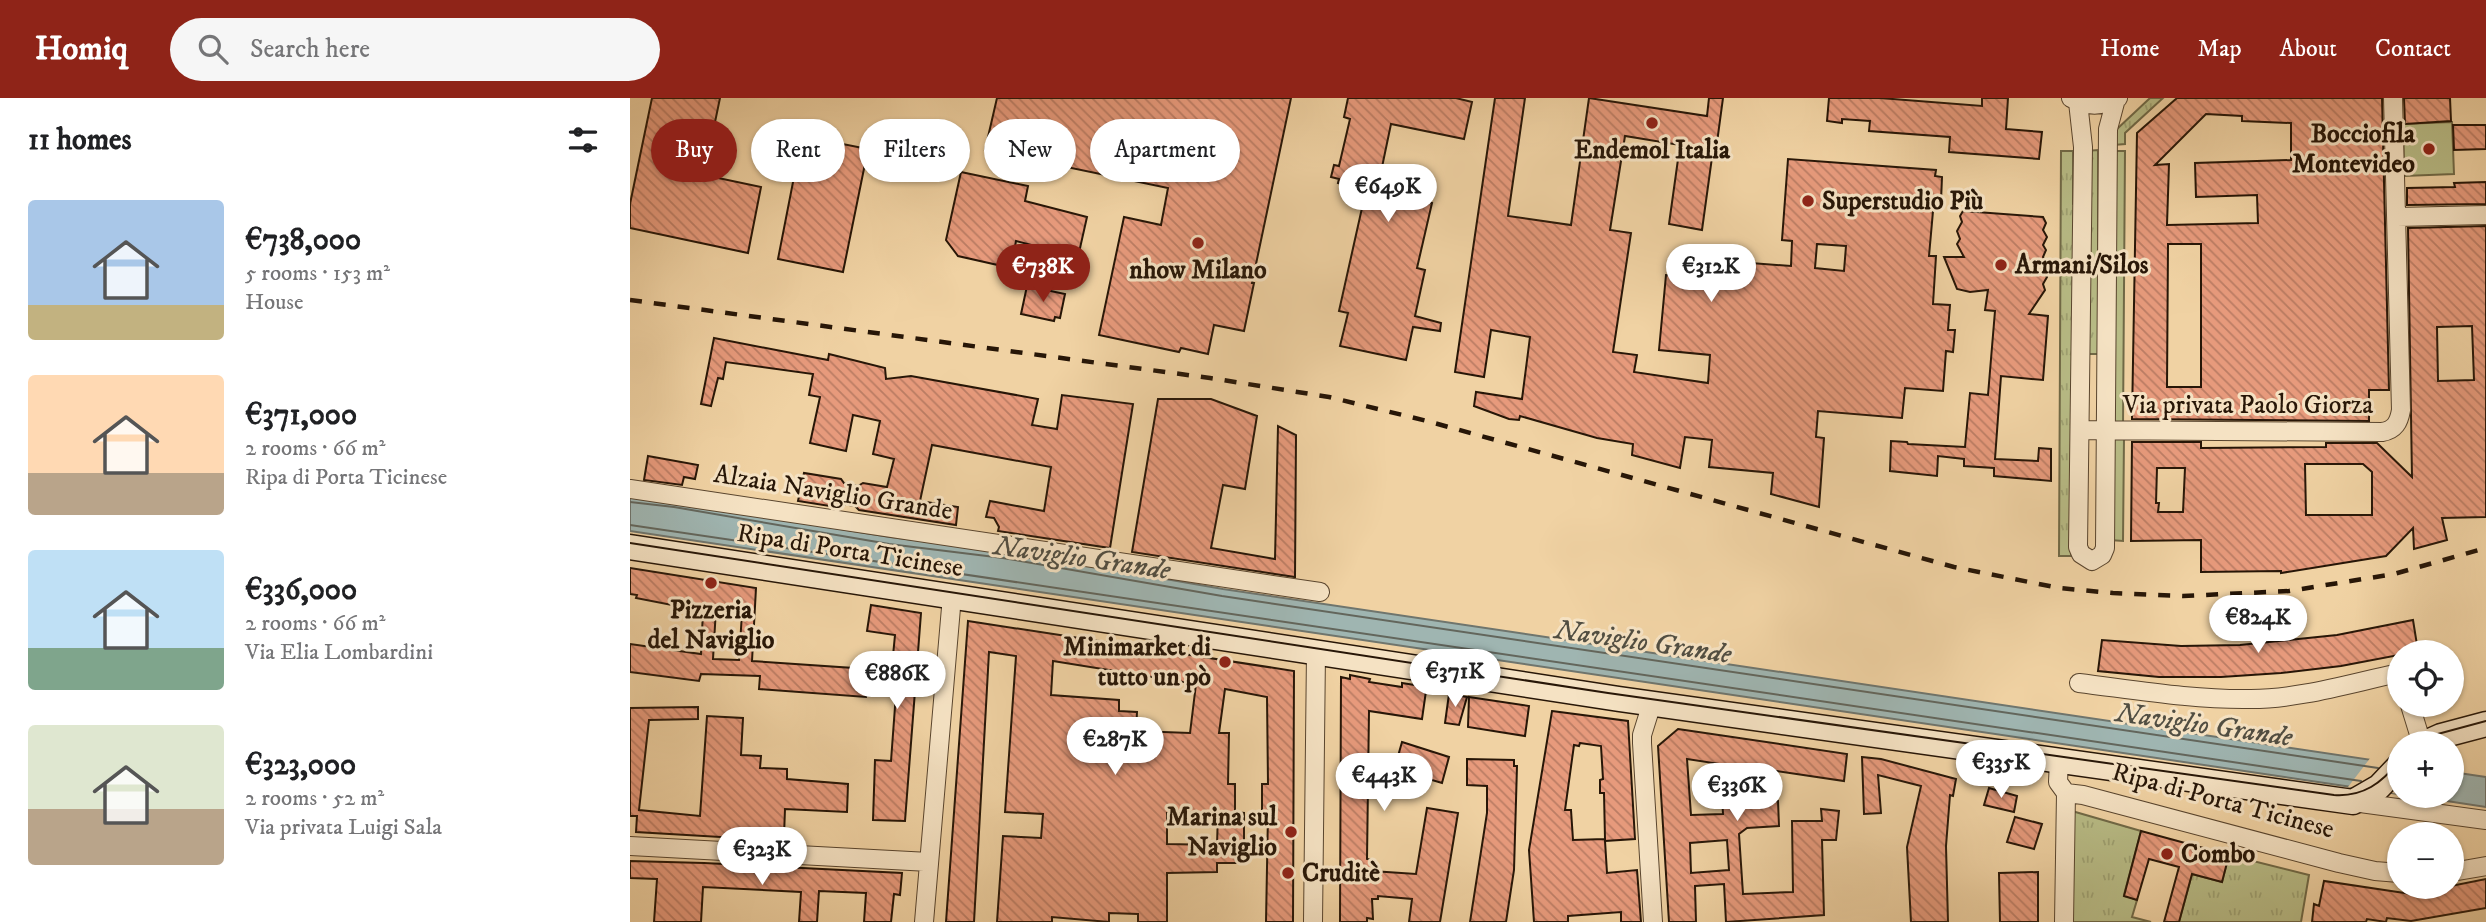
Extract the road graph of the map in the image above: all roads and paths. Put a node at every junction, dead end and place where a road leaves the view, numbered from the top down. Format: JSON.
{"nodes":[{"id":1,"x":2393,"y":98,"type":"edge"},
{"id":2,"x":2117,"y":99,"type":"edge"},
{"id":3,"x":2074,"y":100,"type":"edge"},
{"id":4,"x":2486,"y":215,"type":"edge"},
{"id":5,"x":2397,"y":217,"type":"junction"},
{"id":6,"x":2080,"y":430,"type":"junction"},
{"id":7,"x":2106,"y":430,"type":"junction"},
{"id":8,"x":630,"y":489,"type":"edge"},
{"id":9,"x":630,"y":547,"type":"edge"},
{"id":10,"x":1320,"y":592,"type":"dead end"},
{"id":11,"x":953,"y":596,"type":"junction"},
{"id":12,"x":1316,"y":652,"type":"junction"},
{"id":13,"x":2387,"y":676,"type":"edge"},
{"id":14,"x":2079,"y":683,"type":"dead end"},
{"id":15,"x":1652,"y":703,"type":"junction"},
{"id":16,"x":2486,"y":724,"type":"edge"},
{"id":17,"x":2460,"y":731,"type":"edge"},
{"id":18,"x":2059,"y":760,"type":"junction"},
{"id":19,"x":2387,"y":776,"type":"edge"},
{"id":20,"x":2066,"y":793,"type":"junction"},
{"id":21,"x":2364,"y":796,"type":"junction"},
{"id":22,"x":2486,"y":820,"type":"edge"},
{"id":23,"x":630,"y":846,"type":"edge"},
{"id":24,"x":929,"y":862,"type":"junction"},
{"id":25,"x":2486,"y":866,"type":"edge"},
{"id":26,"x":2464,"y":870,"type":"edge"},
{"id":27,"x":2387,"y":872,"type":"edge"},
{"id":28,"x":924,"y":922,"type":"edge"},
{"id":29,"x":1313,"y":922,"type":"edge"},
{"id":30,"x":1653,"y":922,"type":"edge"},
{"id":31,"x":2064,"y":922,"type":"edge"}],
"edges":[{"from":1,"to":5,"type":"street"},
{"from":2,"to":3,"type":"street"},
{"from":2,"to":7,"type":"street"},
{"from":3,"to":6,"type":"street"},
{"from":4,"to":5,"type":"street"},
{"from":5,"to":7,"type":"street","name":"Via privata Paolo Giorza"},
{"from":6,"to":7,"type":"street","name":"Via privata Paolo Giorza"},
{"from":6,"to":7,"type":"street"},
{"from":8,"to":10,"type":"street","name":"Alzaia Naviglio Grande"},
{"from":9,"to":11,"type":"street","name":"Ripa di Porta Ticinese"},
{"from":11,"to":12,"type":"street","name":"Ripa di Porta Ticinese"},
{"from":11,"to":24,"type":"street"},
{"from":12,"to":15,"type":"street","name":"Ripa di Porta Ticinese"},
{"from":12,"to":29,"type":"street"},
{"from":13,"to":14,"type":"street"},
{"from":15,"to":18,"type":"street","name":"Ripa di Porta Ticinese"},
{"from":15,"to":30,"type":"street"},
{"from":16,"to":17,"type":"street"},
{"from":18,"to":20,"type":"street"},
{"from":18,"to":21,"type":"street","name":"Ripa di Porta Ticinese"},
{"from":19,"to":21,"type":"street"},
{"from":20,"to":27,"type":"street","name":"Ripa di Porta Ticinese"},
{"from":20,"to":31,"type":"street"},
{"from":21,"to":22,"type":"street","name":"Ripa di Porta Ticinese"},
{"from":23,"to":24,"type":"street"},
{"from":24,"to":28,"type":"street"},
{"from":25,"to":26,"type":"street"}]}
